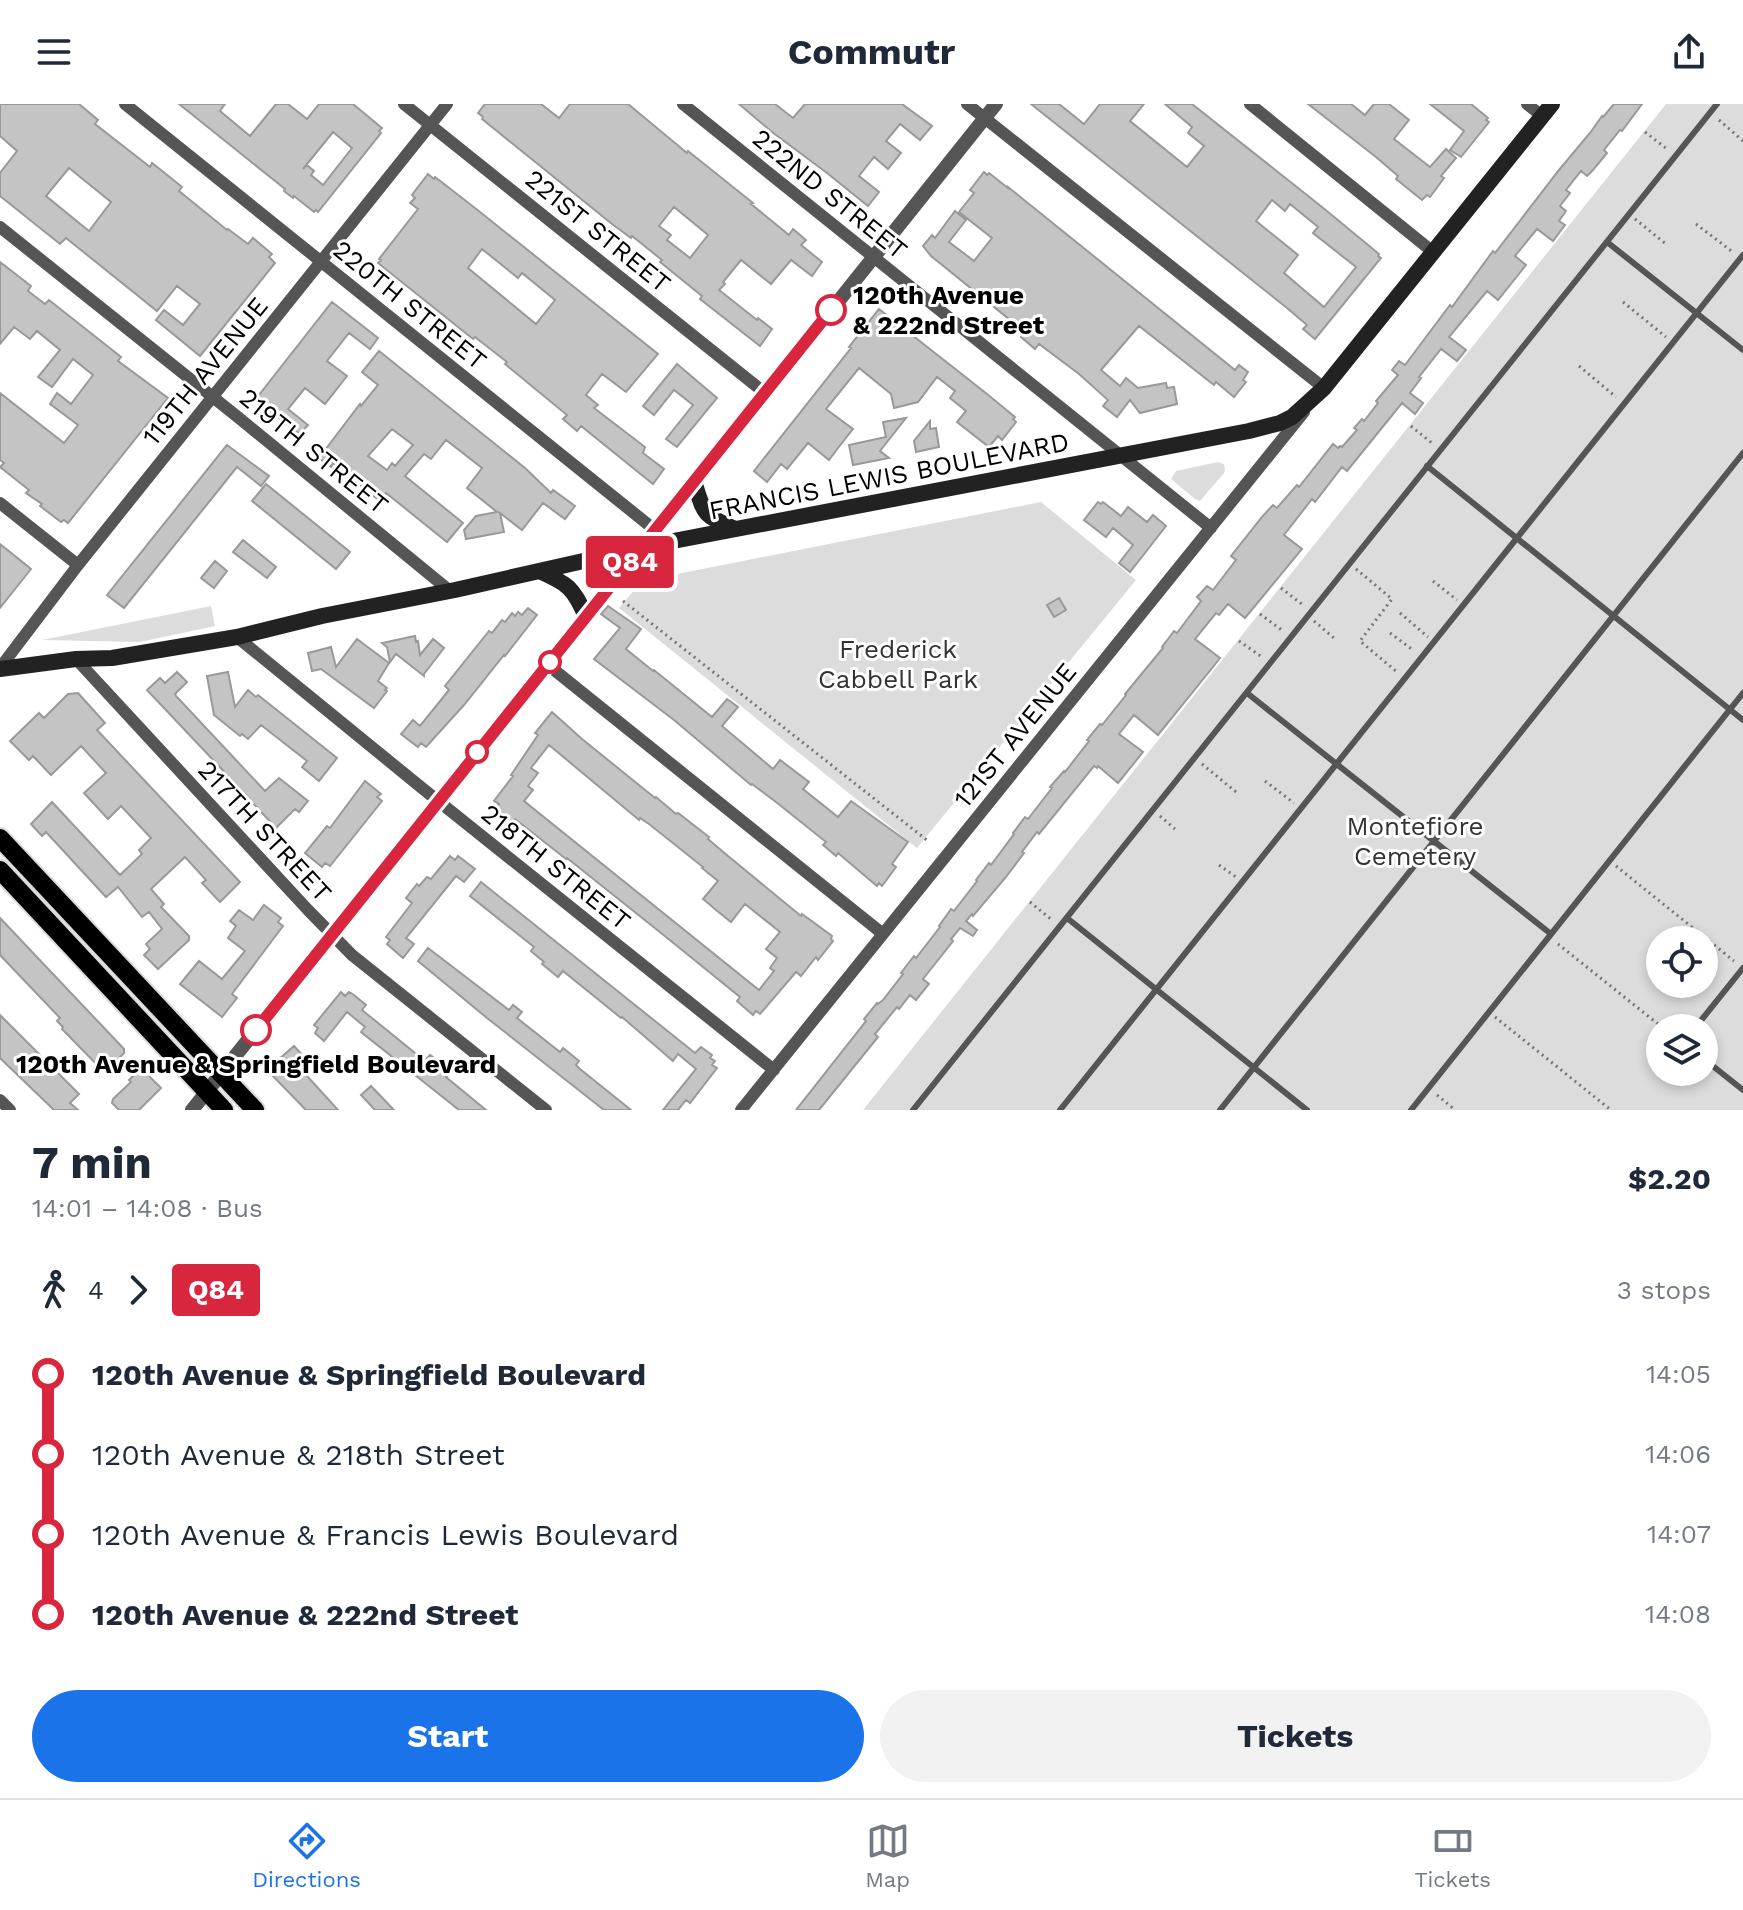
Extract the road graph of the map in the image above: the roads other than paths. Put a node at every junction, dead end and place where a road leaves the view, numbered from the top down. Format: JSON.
{"nodes":[{"id":1,"x":125,"y":104,"type":"edge"},
{"id":2,"x":404,"y":104,"type":"edge"},
{"id":3,"x":447,"y":104,"type":"edge"},
{"id":4,"x":683,"y":104,"type":"edge"},
{"id":5,"x":967,"y":104,"type":"edge"},
{"id":6,"x":996,"y":104,"type":"edge"},
{"id":7,"x":1250,"y":104,"type":"edge"},
{"id":8,"x":1527,"y":104,"type":"edge"},
{"id":9,"x":1717,"y":104,"type":"edge"},
{"id":10,"x":1547,"y":110,"type":"edge"},
{"id":11,"x":985,"y":118,"type":"junction"},
{"id":12,"x":430,"y":125,"type":"junction"},
{"id":13,"x":0,"y":227,"type":"edge"},
{"id":14,"x":1607,"y":242,"type":"junction"},
{"id":15,"x":1433,"y":252,"type":"junction"},
{"id":16,"x":1742,"y":256,"type":"edge"},
{"id":17,"x":874,"y":257,"type":"junction"},
{"id":18,"x":321,"y":262,"type":"junction"},
{"id":19,"x":1696,"y":313,"type":"junction"},
{"id":20,"x":1743,"y":350,"type":"edge"},
{"id":21,"x":1324,"y":388,"type":"junction"},
{"id":22,"x":765,"y":393,"type":"junction"},
{"id":23,"x":213,"y":397,"type":"junction"},
{"id":24,"x":1743,"y":453,"type":"edge"},
{"id":25,"x":1120,"y":457,"type":"junction"},
{"id":26,"x":1427,"y":466,"type":"junction"},
{"id":27,"x":694,"y":481,"type":"junction"},
{"id":28,"x":0,"y":503,"type":"edge"},
{"id":29,"x":1211,"y":528,"type":"junction"},
{"id":30,"x":735,"y":529,"type":"junction"},
{"id":31,"x":659,"y":537,"type":"junction"},
{"id":32,"x":1516,"y":539,"type":"junction"},
{"id":33,"x":640,"y":549,"type":"junction"},
{"id":34,"x":78,"y":565,"type":"junction"},
{"id":35,"x":537,"y":571,"type":"junction"},
{"id":36,"x":450,"y":591,"type":"junction"},
{"id":37,"x":1613,"y":616,"type":"junction"},
{"id":38,"x":586,"y":617,"type":"junction"},
{"id":39,"x":237,"y":637,"type":"junction"},
{"id":40,"x":76,"y":659,"type":"junction"},
{"id":41,"x":548,"y":665,"type":"junction"},
{"id":42,"x":0,"y":669,"type":"edge"},
{"id":43,"x":1247,"y":693,"type":"junction"},
{"id":44,"x":1743,"y":693,"type":"edge"},
{"id":45,"x":1730,"y":709,"type":"junction"},
{"id":46,"x":1743,"y":720,"type":"edge"},
{"id":47,"x":1336,"y":764,"type":"junction"},
{"id":48,"x":438,"y":801,"type":"junction"},
{"id":49,"x":0,"y":838,"type":"edge"},
{"id":50,"x":1434,"y":842,"type":"junction"},
{"id":51,"x":0,"y":870,"type":"edge"},
{"id":52,"x":1067,"y":918,"type":"junction"},
{"id":53,"x":332,"y":934,"type":"junction"},
{"id":54,"x":883,"y":934,"type":"junction"},
{"id":55,"x":1551,"y":934,"type":"junction"},
{"id":56,"x":1743,"y":968,"type":"edge"},
{"id":57,"x":1156,"y":989,"type":"junction"},
{"id":58,"x":1706,"y":1014,"type":"edge"},
{"id":59,"x":1254,"y":1067,"type":"junction"},
{"id":60,"x":774,"y":1070,"type":"junction"},
{"id":61,"x":1718,"y":1070,"type":"edge"},
{"id":62,"x":221,"y":1073,"type":"junction"},
{"id":63,"x":1743,"y":1090,"type":"edge"},
{"id":64,"x":207,"y":1091,"type":"junction"},
{"id":65,"x":0,"y":1100,"type":"edge"},
{"id":66,"x":10,"y":1110,"type":"edge"},
{"id":67,"x":192,"y":1110,"type":"edge"},
{"id":68,"x":224,"y":1110,"type":"edge"},
{"id":69,"x":255,"y":1110,"type":"edge"},
{"id":70,"x":546,"y":1110,"type":"edge"},
{"id":71,"x":741,"y":1110,"type":"edge"},
{"id":72,"x":913,"y":1110,"type":"edge"},
{"id":73,"x":1060,"y":1110,"type":"edge"},
{"id":74,"x":1220,"y":1110,"type":"edge"},
{"id":75,"x":1307,"y":1110,"type":"edge"},
{"id":76,"x":1411,"y":1110,"type":"edge"}],
"edges":[{"from":1,"to":18,"type":"street","name":"220TH STREET"},
{"from":2,"to":12,"type":"street","name":"221ST STREET"},
{"from":3,"to":12,"type":"street","name":"119TH AVENUE"},
{"from":4,"to":17,"type":"street","name":"222ND STREET"},
{"from":5,"to":11,"type":"street"},
{"from":6,"to":11,"type":"street"},
{"from":7,"to":15,"type":"street"},
{"from":8,"to":10,"type":"street"},
{"from":9,"to":14,"type":"lane"},
{"from":10,"to":15,"type":"main road","name":"FRANCIS LEWIS BOULEVARD"},
{"from":11,"to":17,"type":"street"},
{"from":11,"to":21,"type":"street"},
{"from":12,"to":18,"type":"street","name":"119TH AVENUE"},
{"from":12,"to":22,"type":"street","name":"221ST STREET"},
{"from":13,"to":23,"type":"street","name":"219TH STREET"},
{"from":14,"to":19,"type":"lane"},
{"from":14,"to":26,"type":"lane"},
{"from":15,"to":21,"type":"main road","name":"FRANCIS LEWIS BOULEVARD"},
{"from":16,"to":19,"type":"lane"},
{"from":17,"to":22,"type":"street"},
{"from":17,"to":25,"type":"street","name":"222ND STREET"},
{"from":18,"to":23,"type":"street","name":"119TH AVENUE"},
{"from":18,"to":31,"type":"street","name":"220TH STREET"},
{"from":19,"to":20,"type":"lane"},
{"from":19,"to":32,"type":"lane"},
{"from":21,"to":25,"type":"main road","name":"FRANCIS LEWIS BOULEVARD"},
{"from":21,"to":29,"type":"street","name":"121ST AVENUE"},
{"from":22,"to":27,"type":"street"},
{"from":23,"to":34,"type":"street","name":"119TH AVENUE"},
{"from":23,"to":36,"type":"street","name":"219TH STREET"},
{"from":24,"to":37,"type":"lane"},
{"from":25,"to":29,"type":"street","name":"222ND STREET"},
{"from":25,"to":30,"type":"main road","name":"FRANCIS LEWIS BOULEVARD"},
{"from":26,"to":32,"type":"lane"},
{"from":26,"to":43,"type":"lane"},
{"from":27,"to":30,"type":"main road"},
{"from":27,"to":31,"type":"street"},
{"from":28,"to":34,"type":"street"},
{"from":29,"to":54,"type":"street","name":"121ST AVENUE"},
{"from":30,"to":31,"type":"main road","name":"FRANCIS LEWIS BOULEVARD"},
{"from":31,"to":33,"type":"main road","name":"FRANCIS LEWIS BOULEVARD"},
{"from":32,"to":37,"type":"lane"},
{"from":32,"to":47,"type":"lane"},
{"from":33,"to":35,"type":"main road","name":"FRANCIS LEWIS BOULEVARD"},
{"from":33,"to":38,"type":"street"},
{"from":34,"to":42,"type":"street","name":"119TH AVENUE"},
{"from":35,"to":36,"type":"main road","name":"FRANCIS LEWIS BOULEVARD"},
{"from":35,"to":38,"type":"main road"},
{"from":36,"to":39,"type":"main road","name":"FRANCIS LEWIS BOULEVARD"},
{"from":37,"to":45,"type":"lane"},
{"from":37,"to":50,"type":"lane"},
{"from":38,"to":41,"type":"street"},
{"from":39,"to":40,"type":"main road","name":"FRANCIS LEWIS BOULEVARD"},
{"from":39,"to":48,"type":"street","name":"218TH STREET"},
{"from":40,"to":42,"type":"main road","name":"FRANCIS LEWIS BOULEVARD"},
{"from":40,"to":53,"type":"street","name":"217TH STREET"},
{"from":41,"to":48,"type":"street"},
{"from":41,"to":54,"type":"street"},
{"from":43,"to":47,"type":"lane"},
{"from":43,"to":52,"type":"lane"},
{"from":44,"to":45,"type":"lane"},
{"from":45,"to":46,"type":"lane"},
{"from":45,"to":55,"type":"lane"},
{"from":47,"to":50,"type":"lane"},
{"from":47,"to":57,"type":"lane"},
{"from":48,"to":53,"type":"street"},
{"from":48,"to":60,"type":"street","name":"218TH STREET"},
{"from":49,"to":62,"type":"main road"},
{"from":50,"to":55,"type":"lane"},
{"from":50,"to":59,"type":"lane"},
{"from":51,"to":64,"type":"main road"},
{"from":52,"to":57,"type":"lane"},
{"from":52,"to":72,"type":"lane"},
{"from":53,"to":62,"type":"street"},
{"from":53,"to":70,"type":"street","name":"217TH STREET"},
{"from":54,"to":60,"type":"street","name":"121ST AVENUE"},
{"from":55,"to":76,"type":"lane"},
{"from":56,"to":58,"type":"lane"},
{"from":57,"to":59,"type":"lane"},
{"from":57,"to":73,"type":"lane"},
{"from":59,"to":74,"type":"lane"},
{"from":59,"to":75,"type":"lane"},
{"from":60,"to":71,"type":"street","name":"121ST AVENUE"},
{"from":61,"to":63,"type":"lane"},
{"from":62,"to":64,"type":"street"},
{"from":62,"to":69,"type":"main road"},
{"from":64,"to":67,"type":"street"},
{"from":64,"to":68,"type":"main road"},
{"from":65,"to":66,"type":"street"}]}
